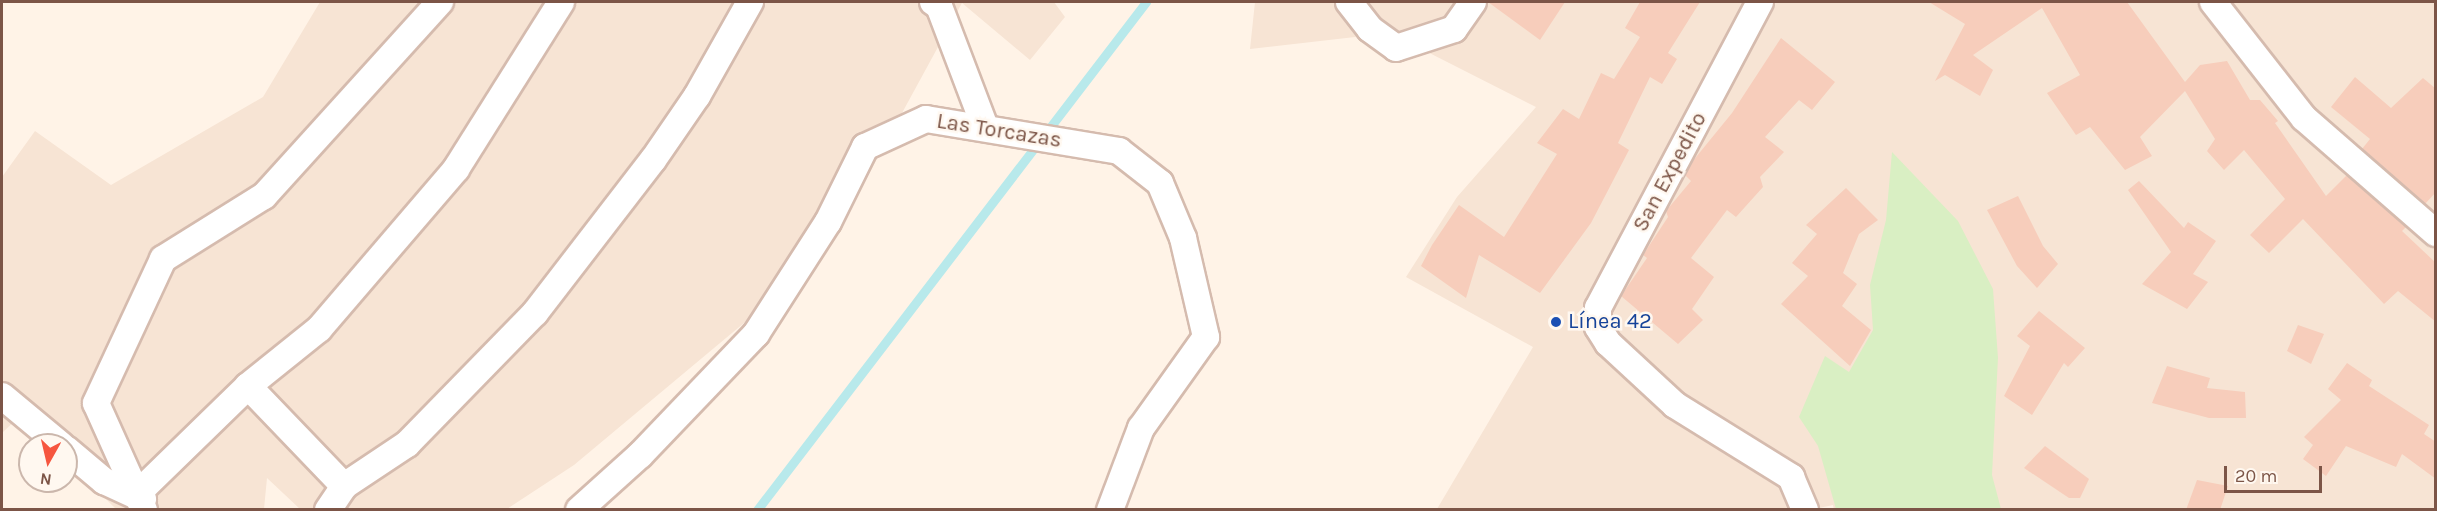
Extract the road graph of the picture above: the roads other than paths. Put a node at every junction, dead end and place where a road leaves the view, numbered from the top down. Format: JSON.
{"nodes":[{"id":1,"x":440,"y":2,"type":"edge"},
{"id":2,"x":561,"y":2,"type":"edge"},
{"id":3,"x":750,"y":2,"type":"edge"},
{"id":4,"x":933,"y":2,"type":"edge"},
{"id":5,"x":1349,"y":2,"type":"edge"},
{"id":6,"x":1473,"y":2,"type":"edge"},
{"id":7,"x":1760,"y":2,"type":"edge"},
{"id":8,"x":2213,"y":2,"type":"edge"},
{"id":9,"x":985,"y":127,"type":"junction"},
{"id":10,"x":2436,"y":233,"type":"edge"},
{"id":11,"x":248,"y":386,"type":"junction"},
{"id":12,"x":2,"y":396,"type":"edge"},
{"id":13,"x":47,"y":433,"type":"edge"},
{"id":14,"x":78,"y":459,"type":"edge"},
{"id":15,"x":344,"y":486,"type":"junction"},
{"id":16,"x":138,"y":505,"type":"edge"},
{"id":17,"x":160,"y":510,"type":"edge"},
{"id":18,"x":328,"y":510,"type":"edge"},
{"id":19,"x":579,"y":510,"type":"edge"},
{"id":20,"x":1110,"y":510,"type":"edge"},
{"id":21,"x":1805,"y":510,"type":"edge"}],
"edges":[{"from":1,"to":16,"type":"street"},
{"from":2,"to":11,"type":"street"},
{"from":3,"to":15,"type":"street"},
{"from":4,"to":9,"type":"street"},
{"from":5,"to":6,"type":"street"},
{"from":7,"to":21,"type":"street","name":"San Expedito"},
{"from":8,"to":10,"type":"street"},
{"from":9,"to":19,"type":"street","name":"Las Torcazas"},
{"from":9,"to":20,"type":"street","name":"Las Torcazas"},
{"from":11,"to":15,"type":"street"},
{"from":11,"to":16,"type":"street"},
{"from":12,"to":13,"type":"street"},
{"from":14,"to":16,"type":"street"},
{"from":15,"to":18,"type":"street"},
{"from":16,"to":17,"type":"street"}]}
